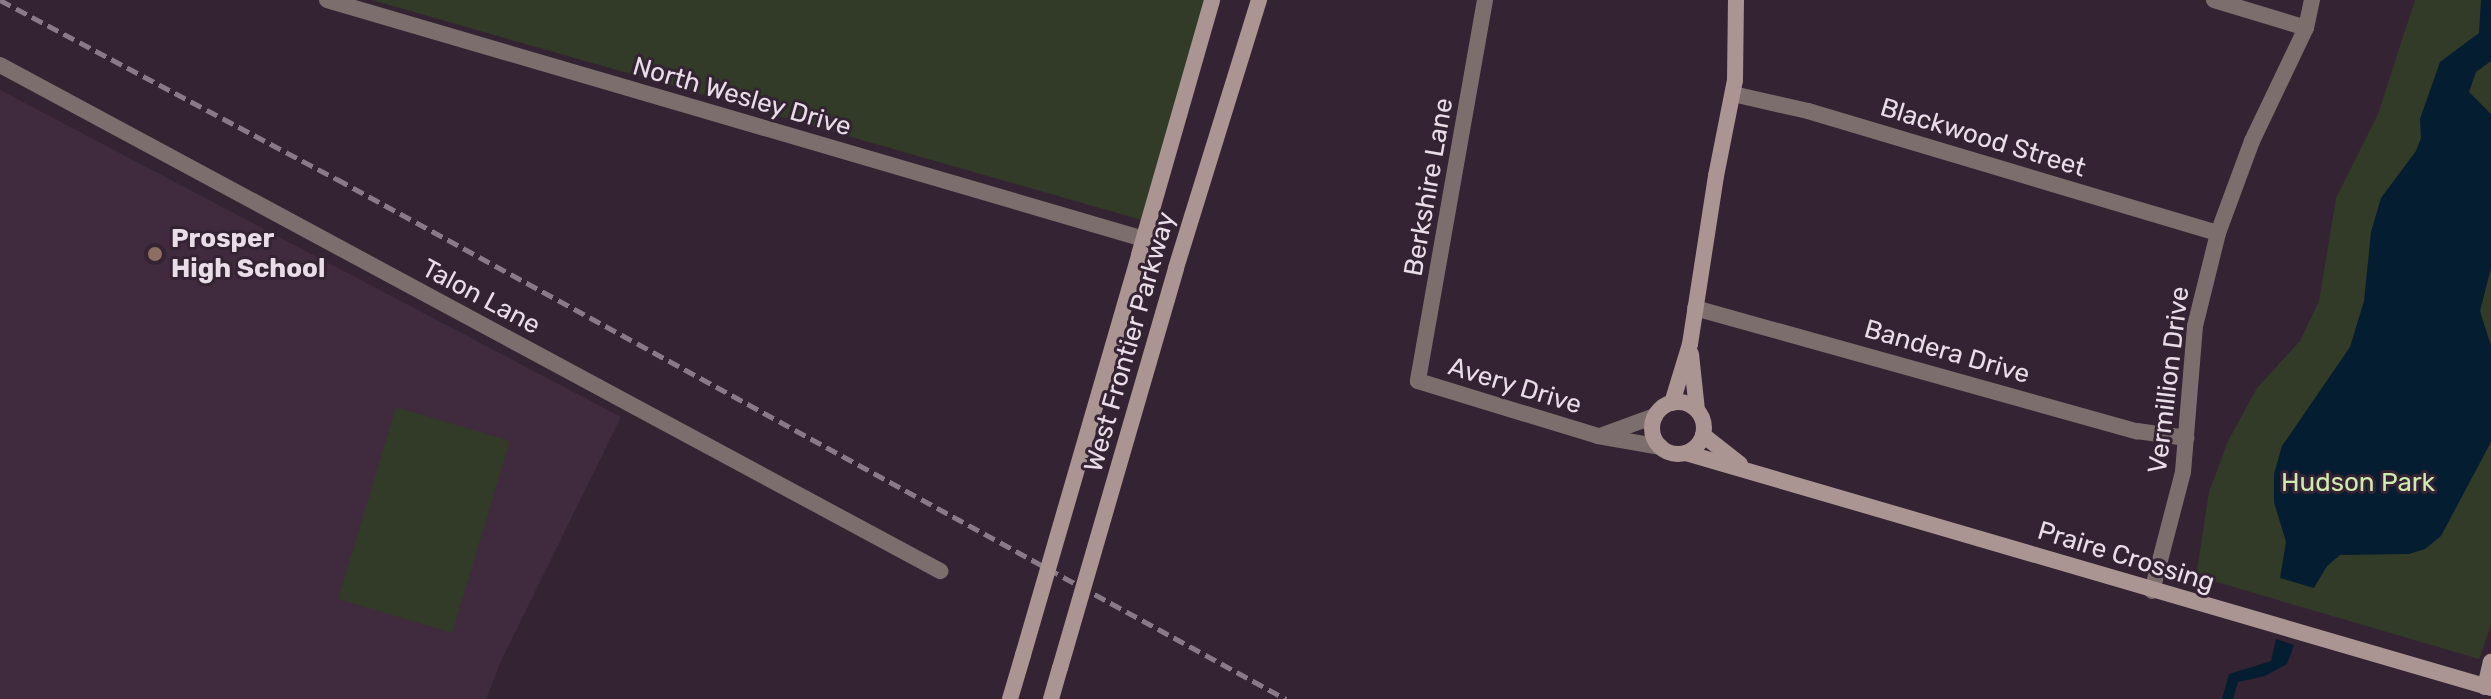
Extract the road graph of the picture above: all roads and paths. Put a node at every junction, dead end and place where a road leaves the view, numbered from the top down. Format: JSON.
{"nodes":[{"id":1,"x":327,"y":0,"type":"edge"},
{"id":2,"x":1212,"y":0,"type":"edge"},
{"id":3,"x":1259,"y":0,"type":"edge"},
{"id":4,"x":1485,"y":0,"type":"edge"},
{"id":5,"x":1736,"y":0,"type":"edge"},
{"id":6,"x":2214,"y":0,"type":"edge"},
{"id":7,"x":2312,"y":0,"type":"edge"},
{"id":8,"x":2306,"y":28,"type":"junction"},
{"id":9,"x":0,"y":65,"type":"edge"},
{"id":10,"x":1733,"y":94,"type":"junction"},
{"id":11,"x":2218,"y":233,"type":"junction"},
{"id":12,"x":1142,"y":247,"type":"junction"},
{"id":13,"x":1695,"y":308,"type":"junction"},
{"id":14,"x":1690,"y":344,"type":"junction"},
{"id":15,"x":1418,"y":381,"type":"joint"},
{"id":16,"x":1672,"y":403,"type":"junction"},
{"id":17,"x":1697,"y":410,"type":"junction"},
{"id":18,"x":1655,"y":416,"type":"junction"},
{"id":19,"x":1703,"y":435,"type":"junction"},
{"id":20,"x":1598,"y":436,"type":"junction"},
{"id":21,"x":2187,"y":438,"type":"junction"},
{"id":22,"x":1661,"y":447,"type":"junction"},
{"id":23,"x":1686,"y":453,"type":"junction"},
{"id":24,"x":1747,"y":470,"type":"junction"},
{"id":25,"x":940,"y":571,"type":"dead end"},
{"id":26,"x":2152,"y":591,"type":"junction"},
{"id":27,"x":2491,"y":662,"type":"edge"},
{"id":28,"x":2488,"y":688,"type":"edge"},
{"id":29,"x":1010,"y":699,"type":"edge"},
{"id":30,"x":1051,"y":699,"type":"edge"}],
"edges":[{"from":1,"to":12,"type":"street","name":"North Wesley Drive"},
{"from":2,"to":12,"type":"street","name":"West Frontier Parkway"},
{"from":3,"to":30,"type":"street","name":"West Frontier Parkway","bridge":true},
{"from":4,"to":15,"type":"street","name":"Berkshire Lane"},
{"from":5,"to":10,"type":"street"},
{"from":6,"to":8,"type":"street"},
{"from":7,"to":8,"type":"street","name":"Vermillion Drive"},
{"from":8,"to":11,"type":"street","name":"Vermillion Drive"},
{"from":9,"to":25,"type":"street","name":"Talon Lane"},
{"from":10,"to":11,"type":"street","name":"Blackwood Street"},
{"from":10,"to":13,"type":"street"},
{"from":11,"to":21,"type":"street","name":"Vermillion Drive"},
{"from":12,"to":29,"type":"street","name":"West Frontier Parkway","bridge":true},
{"from":13,"to":14,"type":"street"},
{"from":13,"to":21,"type":"street","name":"Bandera Drive"},
{"from":14,"to":16,"type":"street"},
{"from":14,"to":17,"type":"street"},
{"from":15,"to":20,"type":"street","name":"Avery Drive"},
{"from":16,"to":17,"type":"street"},
{"from":16,"to":18,"type":"street"},
{"from":17,"to":19,"type":"street"},
{"from":18,"to":20,"type":"street","name":"Avery Drive"},
{"from":18,"to":22,"type":"street"},
{"from":19,"to":23,"type":"street"},
{"from":19,"to":24,"type":"street","name":"Praire Crossing"},
{"from":20,"to":22,"type":"street","name":"Avery Drive"},
{"from":21,"to":26,"type":"street","name":"Vermillion Drive"},
{"from":22,"to":23,"type":"street"},
{"from":23,"to":24,"type":"street","name":"Praire Crossing"},
{"from":24,"to":26,"type":"street","name":"Praire Crossing"},
{"from":26,"to":28,"type":"street","name":"Praire Crossing"},
{"from":27,"to":28,"type":"street"}]}
